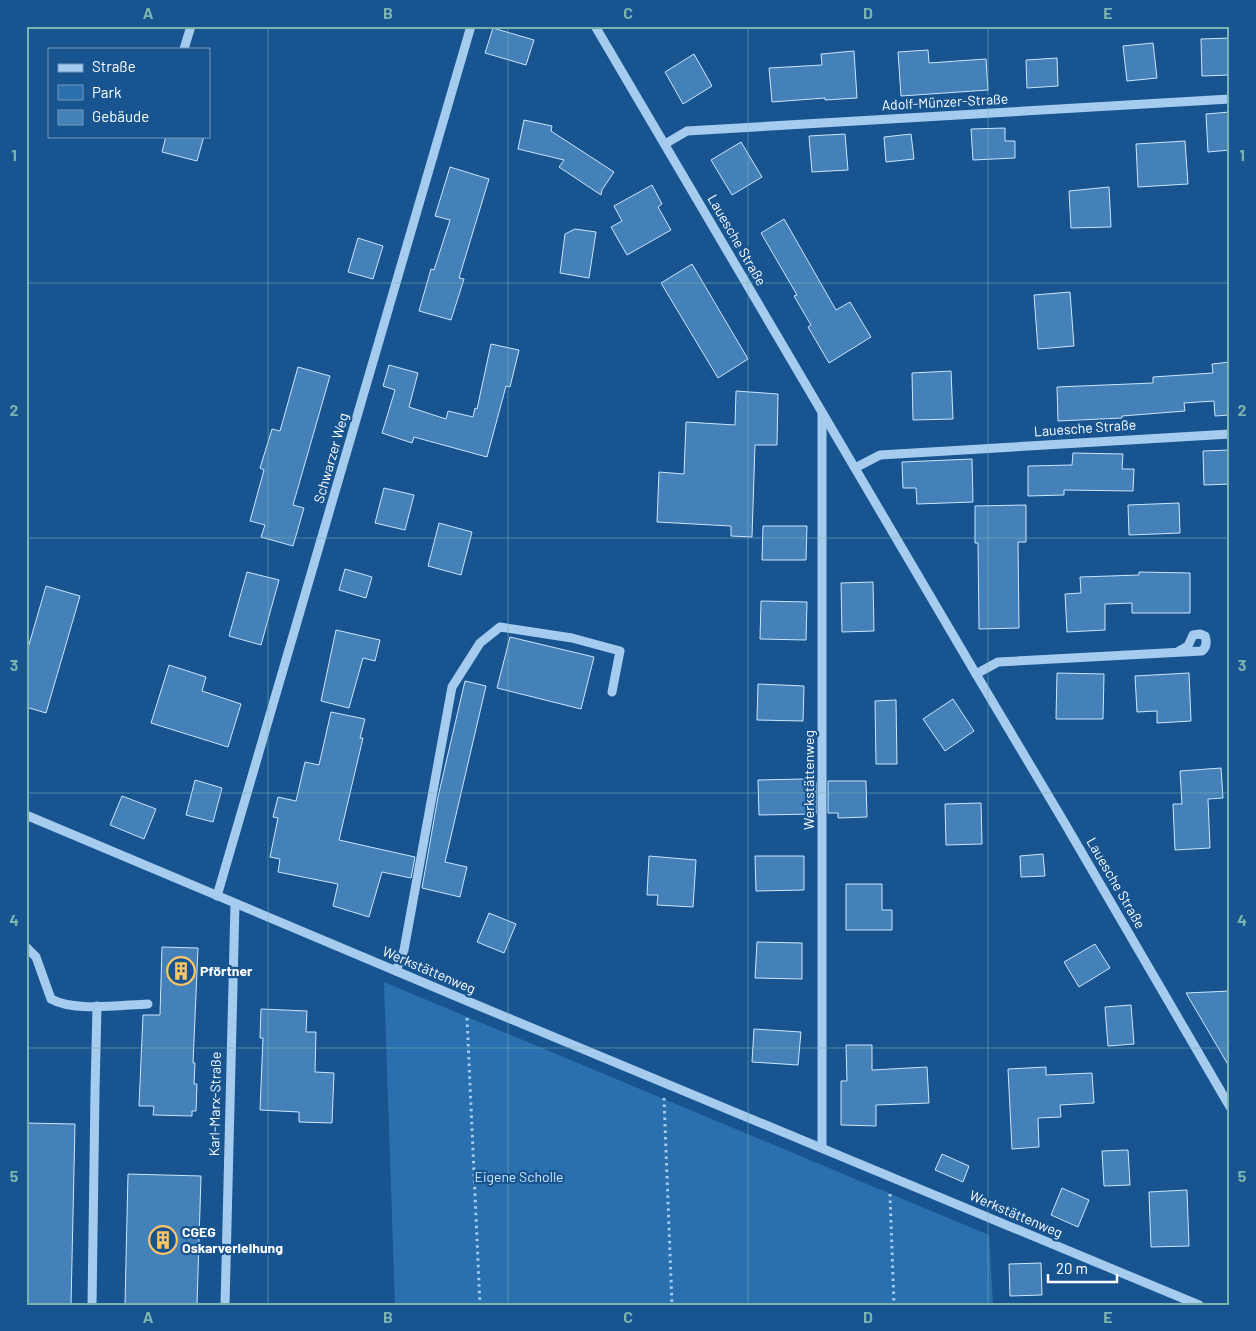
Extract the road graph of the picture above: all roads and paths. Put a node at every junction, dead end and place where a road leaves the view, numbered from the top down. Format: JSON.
{"nodes":[{"id":1,"x":191,"y":26,"type":"edge"},
{"id":2,"x":471,"y":26,"type":"edge"},
{"id":3,"x":595,"y":26,"type":"edge"},
{"id":4,"x":184,"y":48,"type":"edge"},
{"id":5,"x":1230,"y":99,"type":"edge"},
{"id":6,"x":665,"y":144,"type":"junction"},
{"id":7,"x":822,"y":413,"type":"junction"},
{"id":8,"x":1230,"y":434,"type":"edge"},
{"id":9,"x":855,"y":468,"type":"junction"},
{"id":10,"x":1179,"y":651,"type":"dead end"},
{"id":11,"x":976,"y":674,"type":"junction"},
{"id":12,"x":612,"y":692,"type":"dead end"},
{"id":13,"x":26,"y":815,"type":"edge"},
{"id":14,"x":217,"y":896,"type":"junction"},
{"id":15,"x":235,"y":904,"type":"junction"},
{"id":16,"x":26,"y":947,"type":"edge"},
{"id":17,"x":396,"y":971,"type":"junction"},
{"id":18,"x":472,"y":1003,"type":"junction"},
{"id":19,"x":148,"y":1004,"type":"dead end"},
{"id":20,"x":97,"y":1006,"type":"junction"},
{"id":21,"x":669,"y":1084,"type":"junction"},
{"id":22,"x":1230,"y":1107,"type":"edge"},
{"id":23,"x":822,"y":1148,"type":"junction"},
{"id":24,"x":889,"y":1176,"type":"junction"},
{"id":25,"x":92,"y":1305,"type":"edge"},
{"id":26,"x":225,"y":1305,"type":"edge"},
{"id":27,"x":480,"y":1305,"type":"edge"},
{"id":28,"x":672,"y":1305,"type":"edge"},
{"id":29,"x":894,"y":1305,"type":"edge"},
{"id":30,"x":1199,"y":1305,"type":"edge"}],
"edges":[{"from":1,"to":4,"type":"street"},
{"from":2,"to":14,"type":"street","name":"Schwarzer Weg"},
{"from":3,"to":6,"type":"street","name":"Lauesche Straße"},
{"from":5,"to":6,"type":"street","name":"Adolf-Münzer-Straße"},
{"from":6,"to":7,"type":"street","name":"Lauesche Straße"},
{"from":7,"to":9,"type":"street","name":"Lauesche Straße"},
{"from":7,"to":23,"type":"street","name":"Werkstättenweg"},
{"from":8,"to":9,"type":"street","name":"Lauesche Straße"},
{"from":9,"to":11,"type":"street","name":"Lauesche Straße"},
{"from":10,"to":11,"type":"street"},
{"from":11,"to":22,"type":"street","name":"Lauesche Straße"},
{"from":12,"to":17,"type":"street"},
{"from":13,"to":14,"type":"street","name":"Werkstättenweg"},
{"from":14,"to":15,"type":"street","name":"Werkstättenweg"},
{"from":15,"to":17,"type":"street","name":"Werkstättenweg"},
{"from":15,"to":26,"type":"street","name":"Karl-Marx-Straße"},
{"from":16,"to":20,"type":"street"},
{"from":17,"to":18,"type":"street","name":"Werkstättenweg"},
{"from":18,"to":21,"type":"street","name":"Werkstättenweg"},
{"from":18,"to":27,"type":"path"},
{"from":19,"to":20,"type":"street"},
{"from":20,"to":25,"type":"street"},
{"from":21,"to":23,"type":"street","name":"Werkstättenweg"},
{"from":21,"to":28,"type":"path"},
{"from":23,"to":24,"type":"street","name":"Werkstättenweg"},
{"from":24,"to":29,"type":"path"},
{"from":24,"to":30,"type":"street","name":"Werkstättenweg"}]}
